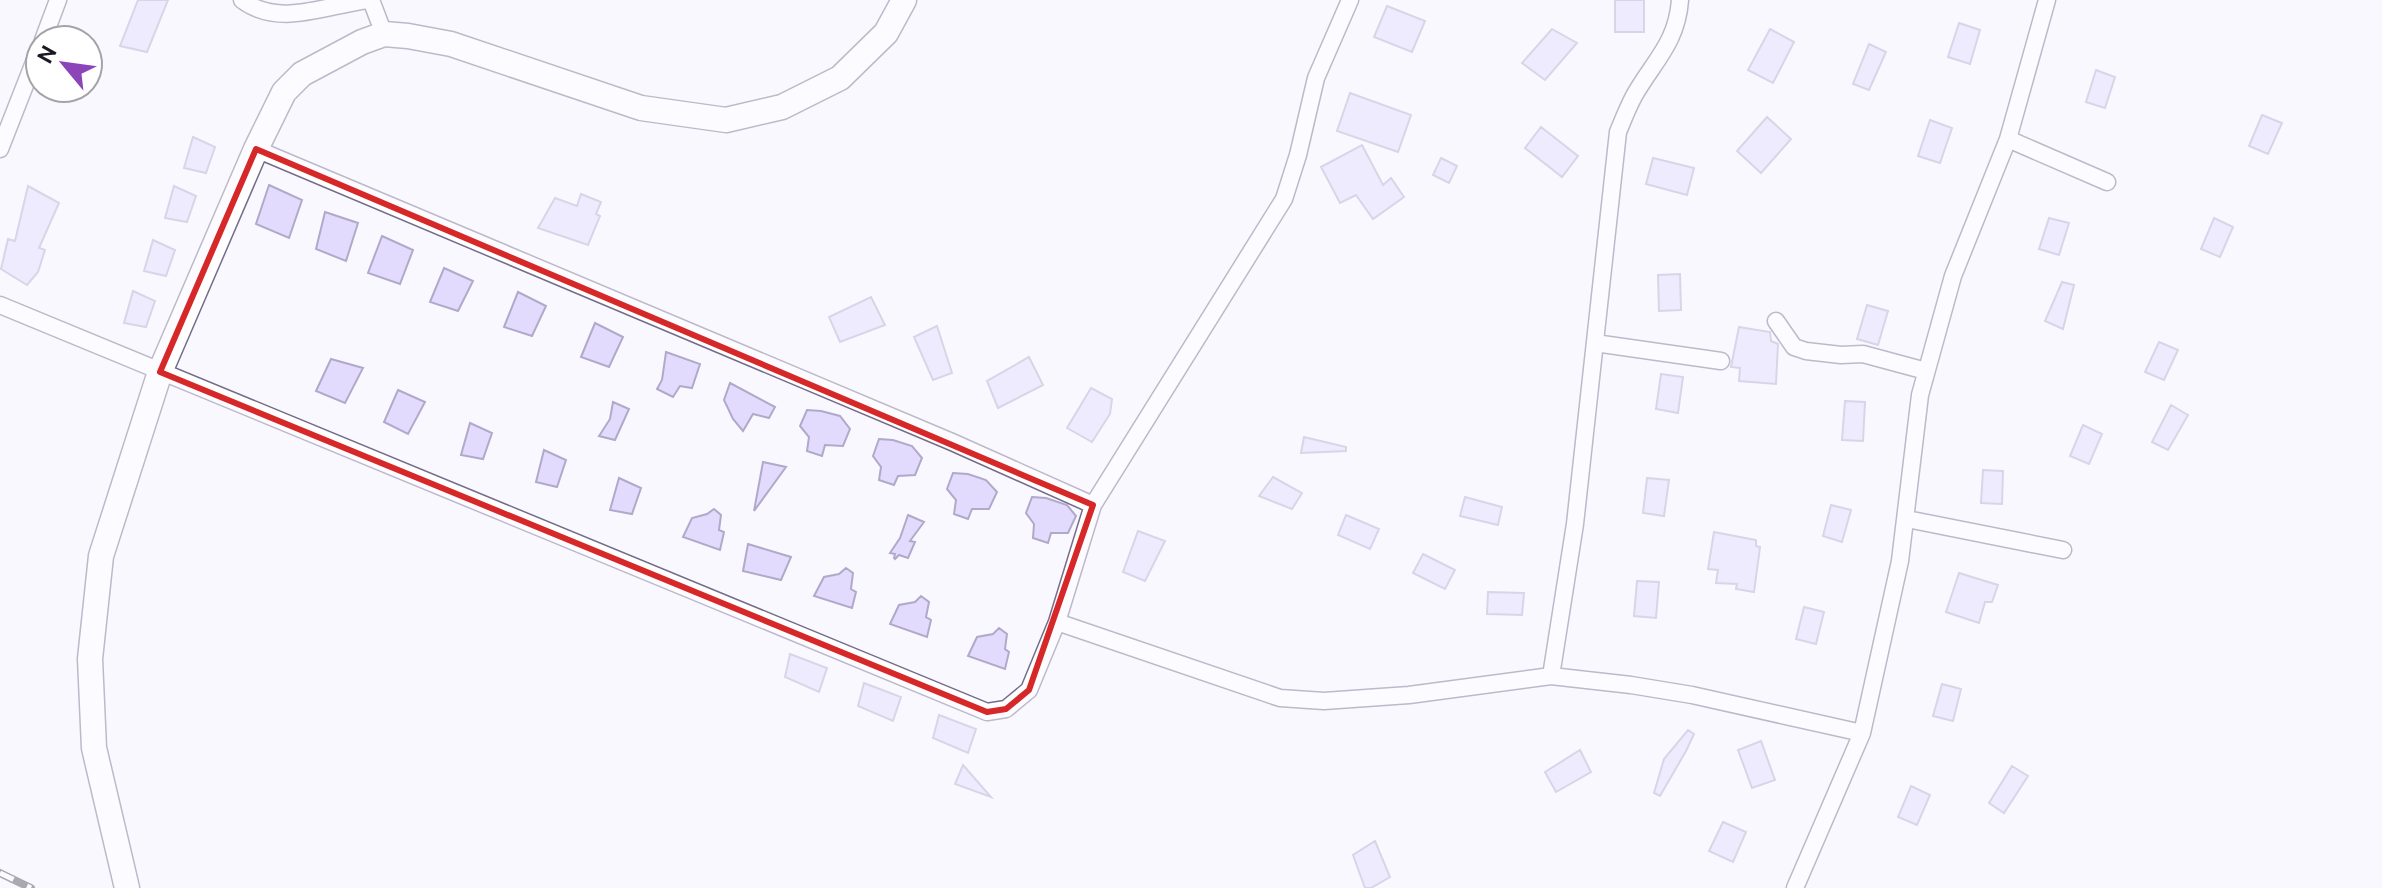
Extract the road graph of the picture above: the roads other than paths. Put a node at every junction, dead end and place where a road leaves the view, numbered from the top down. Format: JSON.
{"nodes":[{"id":1,"x":58,"y":0,"type":"edge"},
{"id":2,"x":242,"y":0,"type":"edge"},
{"id":3,"x":370,"y":0,"type":"edge"},
{"id":4,"x":904,"y":0,"type":"edge"},
{"id":5,"x":1350,"y":0,"type":"edge"},
{"id":6,"x":1680,"y":0,"type":"edge"},
{"id":7,"x":2047,"y":0,"type":"edge"},
{"id":8,"x":49,"y":24,"type":"edge"},
{"id":9,"x":384,"y":34,"type":"junction"},
{"id":10,"x":24,"y":88,"type":"edge"},
{"id":11,"x":2008,"y":139,"type":"junction"},
{"id":12,"x":0,"y":149,"type":"edge"},
{"id":13,"x":256,"y":149,"type":"junction"},
{"id":14,"x":2107,"y":182,"type":"dead end"},
{"id":15,"x":0,"y":305,"type":"edge"},
{"id":16,"x":1776,"y":321,"type":"dead end"},
{"id":17,"x":1595,"y":343,"type":"junction"},
{"id":18,"x":1721,"y":361,"type":"dead end"},
{"id":19,"x":1926,"y":371,"type":"junction"},
{"id":20,"x":160,"y":372,"type":"junction"},
{"id":21,"x":1093,"y":505,"type":"junction"},
{"id":22,"x":1907,"y":519,"type":"junction"},
{"id":23,"x":2063,"y":550,"type":"dead end"},
{"id":24,"x":1057,"y":622,"type":"junction"},
{"id":25,"x":1551,"y":676,"type":"junction"},
{"id":26,"x":1862,"y":733,"type":"junction"},
{"id":27,"x":127,"y":888,"type":"edge"},
{"id":28,"x":1795,"y":888,"type":"edge"}],
"edges":[{"from":1,"to":8,"type":"street"},
{"from":2,"to":3,"type":"street"},
{"from":3,"to":9,"type":"street"},
{"from":4,"to":9,"type":"street"},
{"from":5,"to":21,"type":"street"},
{"from":6,"to":17,"type":"street"},
{"from":7,"to":11,"type":"street"},
{"from":9,"to":13,"type":"street"},
{"from":10,"to":12,"type":"street"},
{"from":11,"to":14,"type":"street"},
{"from":11,"to":19,"type":"street"},
{"from":13,"to":20,"type":"street"},
{"from":13,"to":21,"type":"street"},
{"from":15,"to":20,"type":"street"},
{"from":16,"to":19,"type":"street"},
{"from":17,"to":18,"type":"street"},
{"from":17,"to":25,"type":"street"},
{"from":19,"to":22,"type":"street"},
{"from":20,"to":24,"type":"street"},
{"from":20,"to":27,"type":"street"},
{"from":21,"to":24,"type":"street"},
{"from":22,"to":23,"type":"street"},
{"from":22,"to":26,"type":"street"},
{"from":24,"to":25,"type":"street"},
{"from":25,"to":26,"type":"street"},
{"from":26,"to":28,"type":"street"}]}
